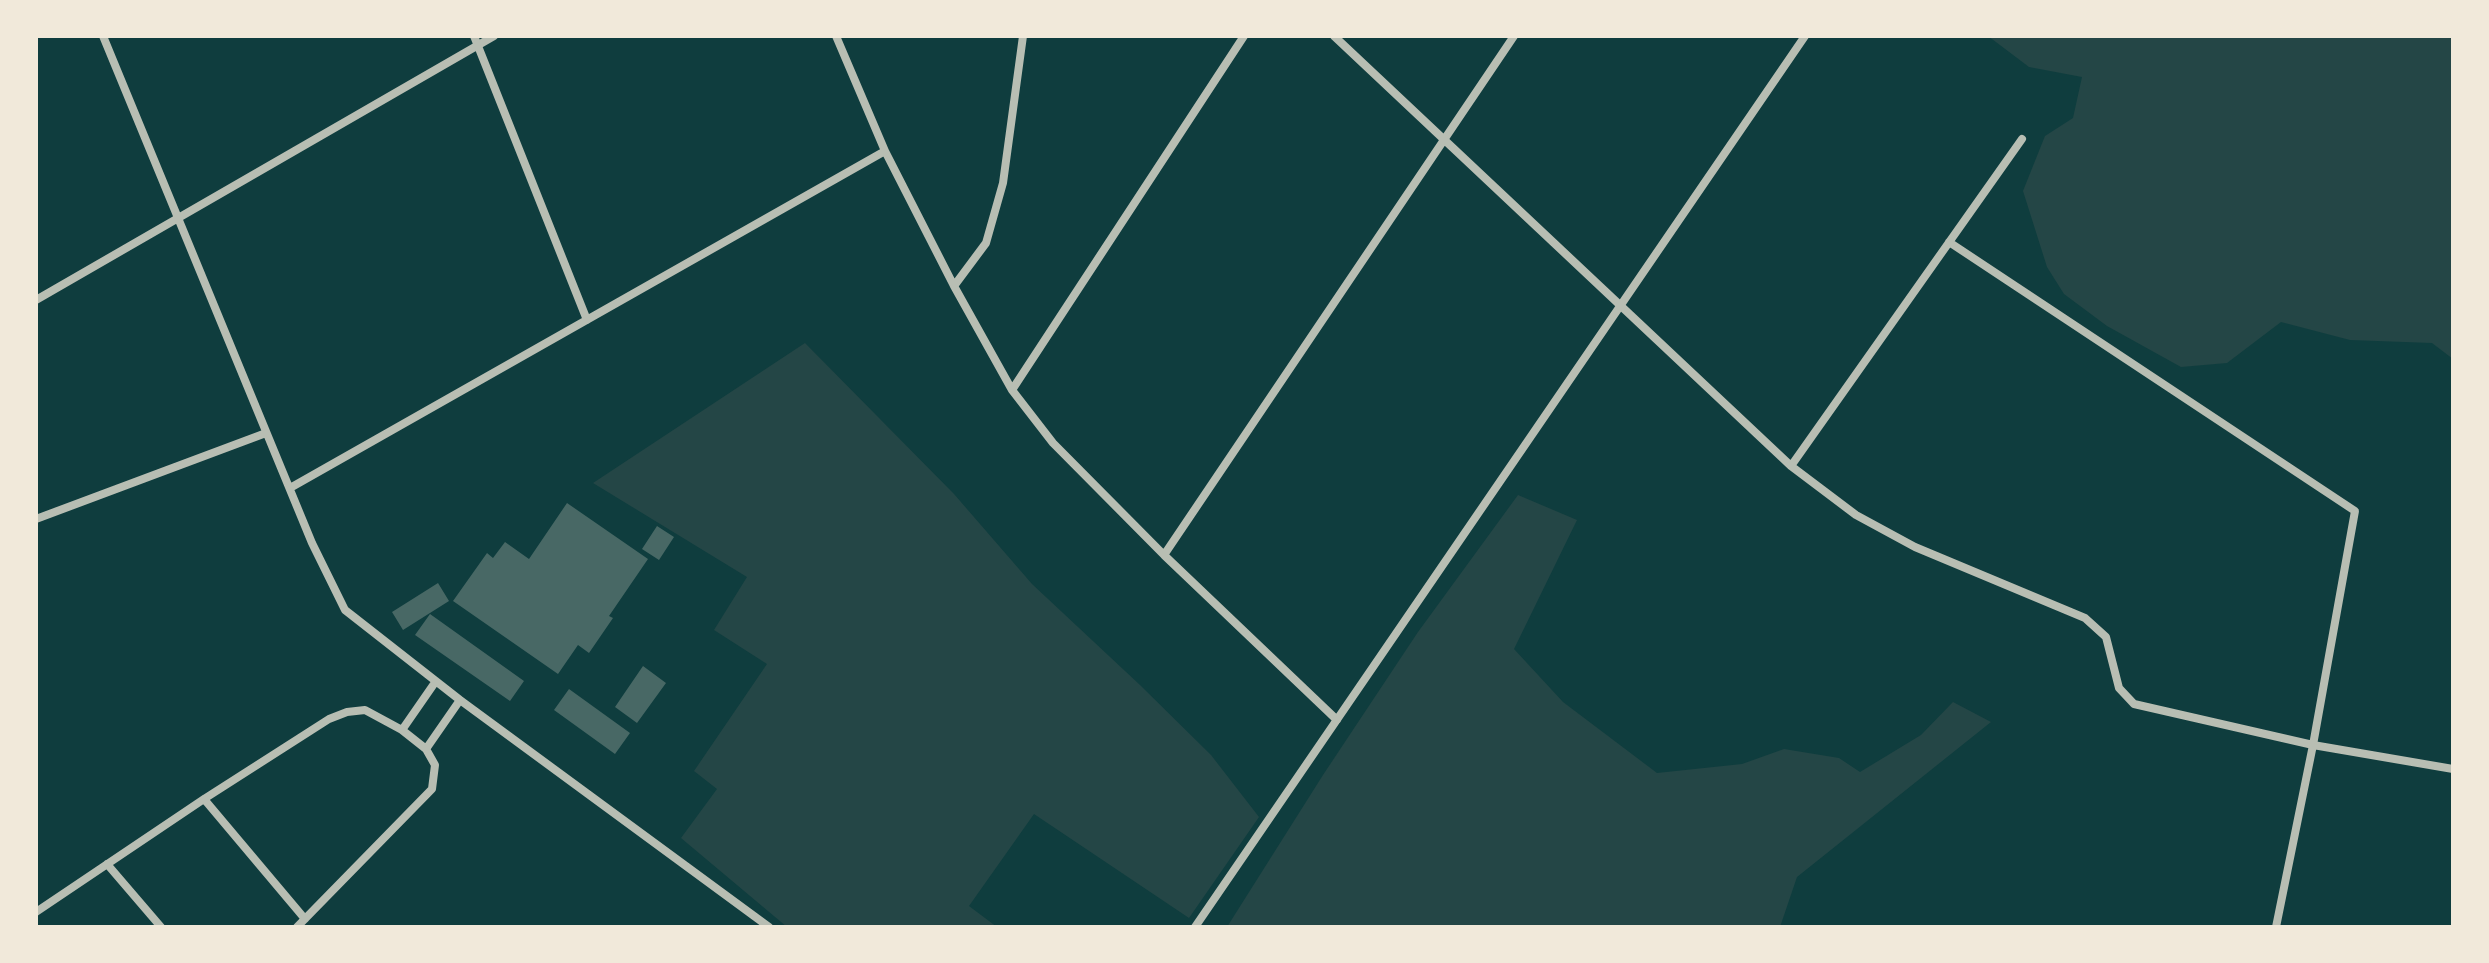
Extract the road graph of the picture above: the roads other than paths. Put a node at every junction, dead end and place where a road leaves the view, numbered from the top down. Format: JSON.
{"nodes":[{"id":1,"x":103,"y":36,"type":"edge"},
{"id":2,"x":494,"y":36,"type":"edge"},
{"id":3,"x":836,"y":36,"type":"edge"},
{"id":4,"x":1023,"y":36,"type":"edge"},
{"id":5,"x":1244,"y":36,"type":"edge"},
{"id":6,"x":1334,"y":36,"type":"edge"},
{"id":7,"x":1514,"y":36,"type":"edge"},
{"id":8,"x":1805,"y":36,"type":"edge"},
{"id":9,"x":476,"y":40,"type":"edge"},
{"id":10,"x":2022,"y":139,"type":"dead end"},
{"id":11,"x":1443,"y":140,"type":"junction"},
{"id":12,"x":885,"y":151,"type":"junction"},
{"id":13,"x":178,"y":219,"type":"junction"},
{"id":14,"x":1949,"y":242,"type":"junction"},
{"id":15,"x":954,"y":286,"type":"junction"},
{"id":16,"x":36,"y":300,"type":"edge"},
{"id":17,"x":1620,"y":307,"type":"junction"},
{"id":18,"x":587,"y":320,"type":"junction"},
{"id":19,"x":1012,"y":390,"type":"junction"},
{"id":20,"x":266,"y":433,"type":"junction"},
{"id":21,"x":1791,"y":466,"type":"junction"},
{"id":22,"x":290,"y":488,"type":"junction"},
{"id":23,"x":36,"y":519,"type":"edge"},
{"id":24,"x":1164,"y":555,"type":"junction"},
{"id":25,"x":436,"y":681,"type":"junction"},
{"id":26,"x":460,"y":700,"type":"junction"},
{"id":27,"x":1337,"y":720,"type":"junction"},
{"id":28,"x":402,"y":730,"type":"junction"},
{"id":29,"x":2313,"y":745,"type":"junction"},
{"id":30,"x":426,"y":749,"type":"junction"},
{"id":31,"x":2453,"y":769,"type":"edge"},
{"id":32,"x":204,"y":799,"type":"junction"},
{"id":33,"x":107,"y":864,"type":"junction"},
{"id":34,"x":36,"y":912,"type":"edge"},
{"id":35,"x":305,"y":919,"type":"junction"},
{"id":36,"x":161,"y":927,"type":"edge"},
{"id":37,"x":297,"y":927,"type":"edge"},
{"id":38,"x":769,"y":927,"type":"edge"},
{"id":39,"x":1195,"y":927,"type":"edge"},
{"id":40,"x":2276,"y":927,"type":"edge"}],
"edges":[{"from":1,"to":13,"type":"street"},
{"from":2,"to":9,"type":"street"},
{"from":3,"to":12,"type":"street"},
{"from":4,"to":15,"type":"street"},
{"from":5,"to":19,"type":"street"},
{"from":6,"to":11,"type":"street"},
{"from":7,"to":11,"type":"street"},
{"from":8,"to":17,"type":"street"},
{"from":9,"to":13,"type":"street"},
{"from":9,"to":18,"type":"street"},
{"from":10,"to":14,"type":"street"},
{"from":11,"to":17,"type":"street"},
{"from":11,"to":24,"type":"street"},
{"from":12,"to":15,"type":"street"},
{"from":12,"to":18,"type":"street"},
{"from":13,"to":16,"type":"street"},
{"from":13,"to":20,"type":"street"},
{"from":14,"to":21,"type":"street"},
{"from":14,"to":29,"type":"street"},
{"from":15,"to":19,"type":"street"},
{"from":17,"to":21,"type":"street"},
{"from":17,"to":27,"type":"street"},
{"from":18,"to":22,"type":"street"},
{"from":19,"to":24,"type":"street"},
{"from":20,"to":22,"type":"street"},
{"from":20,"to":23,"type":"street"},
{"from":21,"to":29,"type":"street"},
{"from":22,"to":25,"type":"street"},
{"from":24,"to":27,"type":"street"},
{"from":25,"to":26,"type":"street"},
{"from":25,"to":28,"type":"street"},
{"from":26,"to":30,"type":"street"},
{"from":26,"to":38,"type":"street"},
{"from":27,"to":39,"type":"street"},
{"from":28,"to":30,"type":"street"},
{"from":28,"to":32,"type":"street"},
{"from":29,"to":31,"type":"street"},
{"from":29,"to":40,"type":"street"},
{"from":30,"to":35,"type":"street"},
{"from":32,"to":33,"type":"street"},
{"from":32,"to":35,"type":"street"},
{"from":33,"to":34,"type":"street"},
{"from":33,"to":36,"type":"street"},
{"from":35,"to":37,"type":"street"}]}
